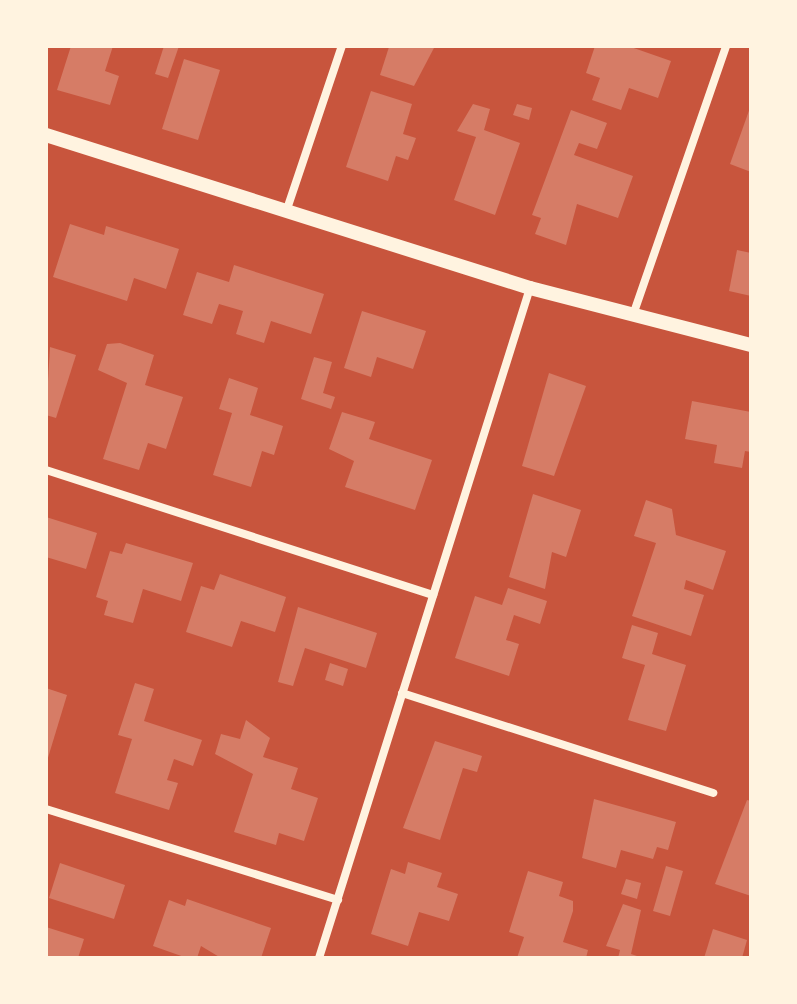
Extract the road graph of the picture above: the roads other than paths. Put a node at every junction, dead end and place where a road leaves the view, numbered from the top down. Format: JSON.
{"nodes":[{"id":1,"x":342,"y":46,"type":"edge"},
{"id":2,"x":726,"y":46,"type":"edge"},
{"id":3,"x":46,"y":135,"type":"edge"},
{"id":4,"x":286,"y":212,"type":"junction"},
{"id":5,"x":530,"y":288,"type":"junction"},
{"id":6,"x":633,"y":315,"type":"junction"},
{"id":7,"x":751,"y":345,"type":"edge"},
{"id":8,"x":46,"y":470,"type":"edge"},
{"id":9,"x":433,"y":595,"type":"junction"},
{"id":10,"x":402,"y":693,"type":"junction"},
{"id":11,"x":713,"y":793,"type":"dead end"},
{"id":12,"x":46,"y":809,"type":"edge"},
{"id":13,"x":338,"y":900,"type":"junction"},
{"id":14,"x":319,"y":958,"type":"edge"}],
"edges":[{"from":1,"to":4,"type":"street"},
{"from":2,"to":6,"type":"street"},
{"from":3,"to":4,"type":"street"},
{"from":4,"to":5,"type":"street"},
{"from":5,"to":6,"type":"street"},
{"from":5,"to":9,"type":"street"},
{"from":6,"to":7,"type":"street"},
{"from":8,"to":9,"type":"street"},
{"from":9,"to":10,"type":"street"},
{"from":10,"to":11,"type":"street"},
{"from":10,"to":13,"type":"street"},
{"from":12,"to":13,"type":"street"},
{"from":13,"to":14,"type":"street"}]}
